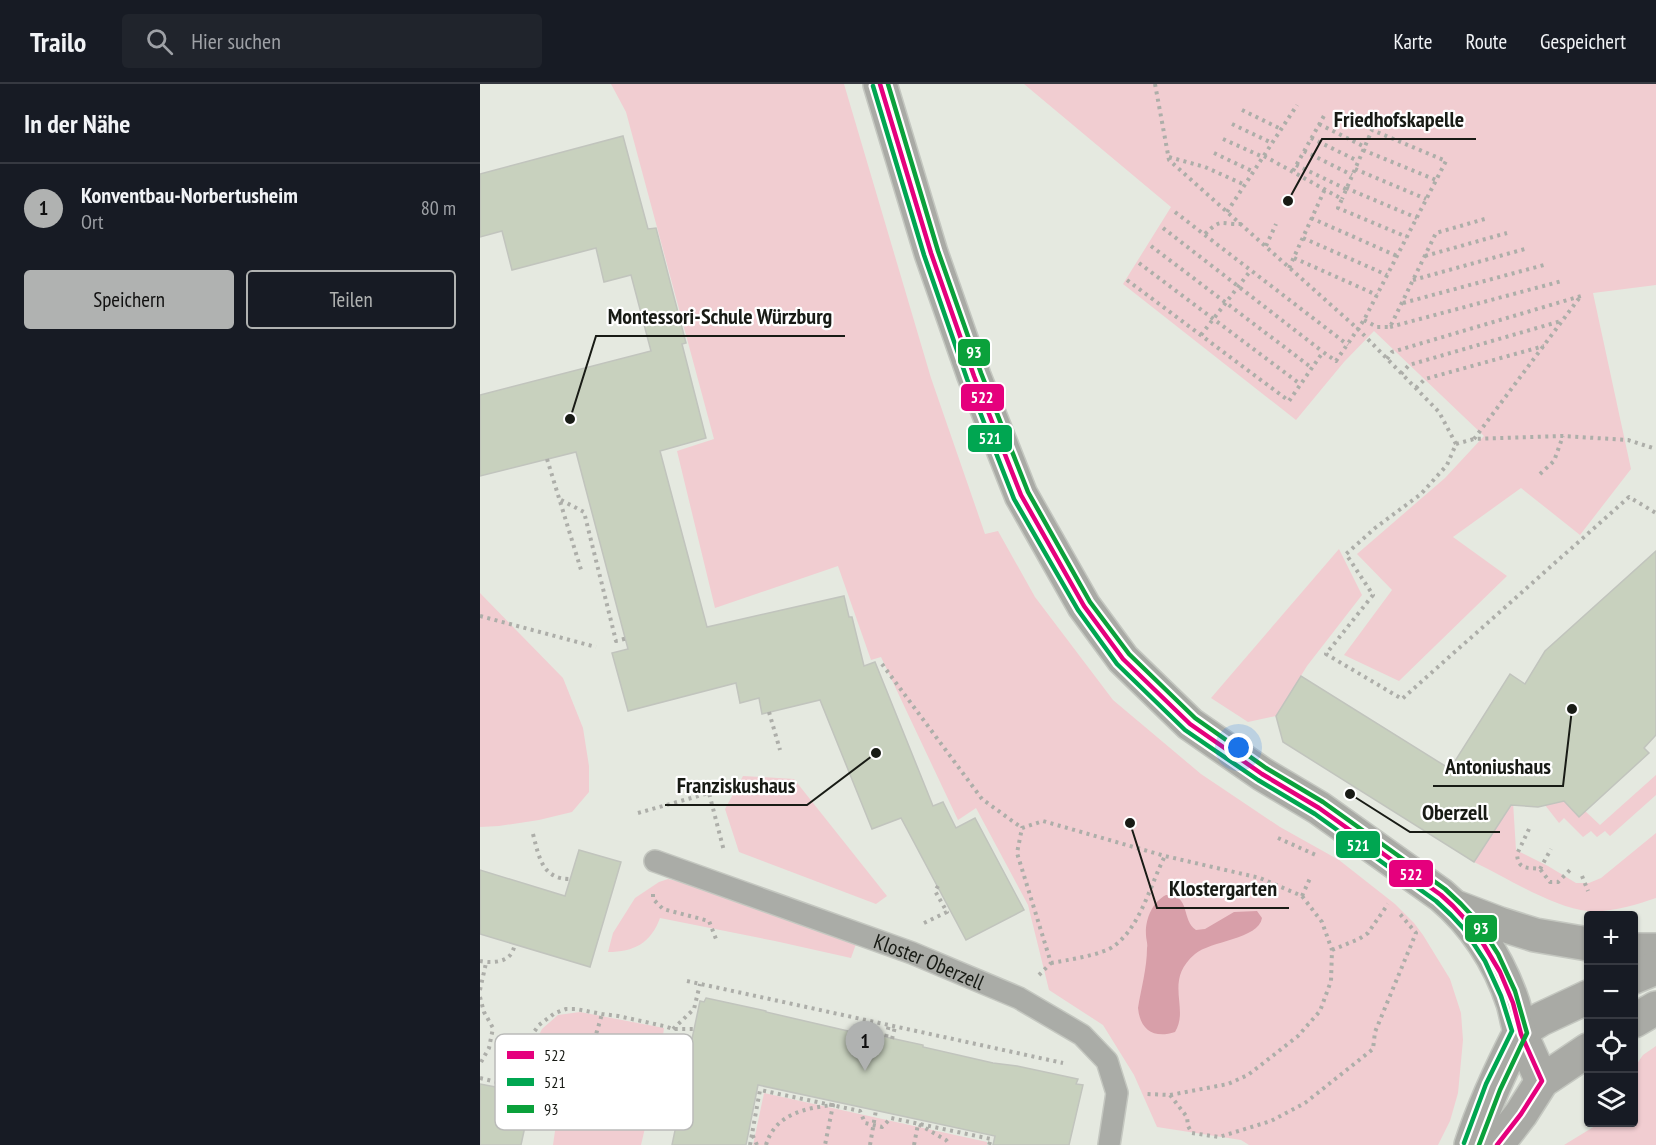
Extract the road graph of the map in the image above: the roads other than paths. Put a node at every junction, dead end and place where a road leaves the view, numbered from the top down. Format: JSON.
{"nodes":[{"id":1,"x":880,"y":84,"type":"edge"},
{"id":2,"x":655,"y":861,"type":"dead end"},
{"id":3,"x":1456,"y":908,"type":"junction"},
{"id":4,"x":1584,"y":943,"type":"edge"},
{"id":5,"x":1638,"y":950,"type":"edge"},
{"id":6,"x":1656,"y":950,"type":"edge"},
{"id":7,"x":1656,"y":968,"type":"edge"},
{"id":8,"x":1638,"y":975,"type":"edge"},
{"id":9,"x":1584,"y":998,"type":"edge"},
{"id":10,"x":1656,"y":1008,"type":"edge"},
{"id":11,"x":1637,"y":1019,"type":"edge"},
{"id":12,"x":1520,"y":1032,"type":"junction"},
{"id":13,"x":1582,"y":1055,"type":"edge"},
{"id":14,"x":1542,"y":1081,"type":"junction"},
{"id":15,"x":1108,"y":1145,"type":"edge"},
{"id":16,"x":1471,"y":1145,"type":"edge"},
{"id":17,"x":1497,"y":1145,"type":"edge"}],
"edges":[{"from":1,"to":3,"type":"main road"},
{"from":2,"to":15,"type":"lane","name":"Kloster Oberzell"},
{"from":3,"to":4,"type":"main road"},
{"from":3,"to":12,"type":"main road"},
{"from":5,"to":6,"type":"main road"},
{"from":7,"to":8,"type":"main road"},
{"from":9,"to":12,"type":"main road"},
{"from":10,"to":11,"type":"main road"},
{"from":12,"to":13,"type":"main road"},
{"from":12,"to":14,"type":"main road"},
{"from":12,"to":16,"type":"main road"},
{"from":13,"to":14,"type":"main road"},
{"from":14,"to":17,"type":"main road"}]}
